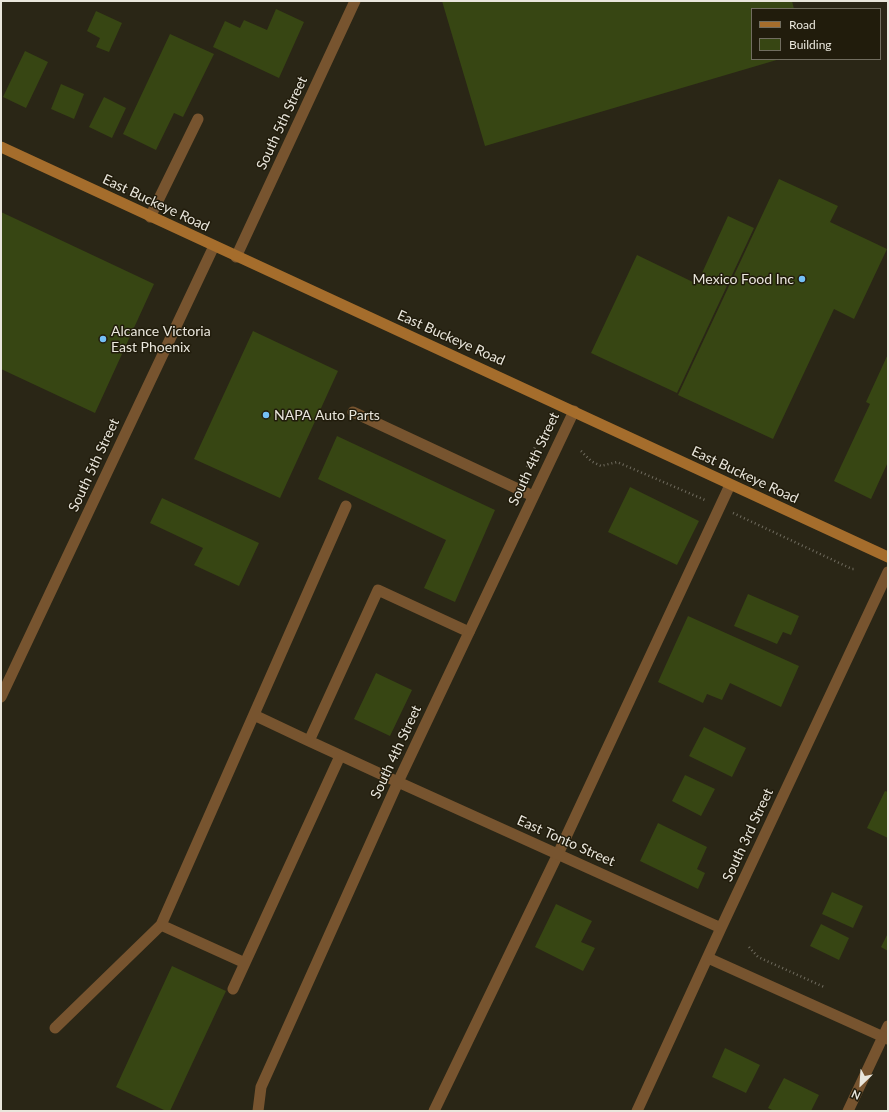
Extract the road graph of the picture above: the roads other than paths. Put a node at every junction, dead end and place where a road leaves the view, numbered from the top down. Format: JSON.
{"nodes":[{"id":1,"x":355,"y":1,"type":"edge"},
{"id":2,"x":198,"y":118,"type":"dead end"},
{"id":3,"x":1,"y":147,"type":"edge"},
{"id":4,"x":150,"y":217,"type":"junction"},
{"id":5,"x":214,"y":246,"type":"junction"},
{"id":6,"x":236,"y":257,"type":"junction"},
{"id":7,"x":574,"y":411,"type":"junction"},
{"id":8,"x":353,"y":412,"type":"dead end"},
{"id":9,"x":730,"y":485,"type":"junction"},
{"id":10,"x":533,"y":496,"type":"junction"},
{"id":11,"x":346,"y":506,"type":"dead end"},
{"id":12,"x":888,"y":557,"type":"edge"},
{"id":13,"x":888,"y":572,"type":"edge"},
{"id":14,"x":469,"y":632,"type":"junction"},
{"id":15,"x":1,"y":697,"type":"edge"},
{"id":16,"x":254,"y":715,"type":"junction"},
{"id":17,"x":309,"y":741,"type":"junction"},
{"id":18,"x":340,"y":756,"type":"junction"},
{"id":19,"x":398,"y":782,"type":"junction"},
{"id":20,"x":558,"y":854,"type":"junction"},
{"id":21,"x":161,"y":925,"type":"junction"},
{"id":22,"x":721,"y":928,"type":"junction"},
{"id":23,"x":708,"y":958,"type":"junction"},
{"id":24,"x":245,"y":964,"type":"junction"},
{"id":25,"x":233,"y":988,"type":"dead end"},
{"id":26,"x":888,"y":1026,"type":"edge"},
{"id":27,"x":55,"y":1028,"type":"dead end"},
{"id":28,"x":885,"y":1038,"type":"edge"},
{"id":29,"x":258,"y":1111,"type":"edge"},
{"id":30,"x":434,"y":1111,"type":"edge"},
{"id":31,"x":637,"y":1111,"type":"edge"},
{"id":32,"x":848,"y":1111,"type":"edge"}],
"edges":[{"from":1,"to":6,"type":"street","name":"South 5th Street"},
{"from":2,"to":4,"type":"street"},
{"from":3,"to":4,"type":"main road","name":"East Buckeye Road"},
{"from":4,"to":5,"type":"main road","name":"East Buckeye Road"},
{"from":5,"to":6,"type":"main road","name":"East Buckeye Road"},
{"from":5,"to":15,"type":"street","name":"South 5th Street"},
{"from":6,"to":7,"type":"main road","name":"East Buckeye Road"},
{"from":7,"to":9,"type":"main road","name":"East Buckeye Road"},
{"from":7,"to":10,"type":"street","name":"South 4th Street"},
{"from":8,"to":10,"type":"street"},
{"from":9,"to":12,"type":"main road","name":"East Buckeye Road"},
{"from":9,"to":20,"type":"street"},
{"from":10,"to":14,"type":"street","name":"South 4th Street"},
{"from":11,"to":16,"type":"street"},
{"from":13,"to":22,"type":"street","name":"South 3rd Street"},
{"from":14,"to":17,"type":"street"},
{"from":14,"to":19,"type":"street","name":"South 4th Street"},
{"from":16,"to":17,"type":"street","name":"East Tonto Street"},
{"from":16,"to":21,"type":"street"},
{"from":17,"to":18,"type":"street","name":"East Tonto Street"},
{"from":18,"to":19,"type":"street","name":"East Tonto Street"},
{"from":18,"to":24,"type":"street"},
{"from":19,"to":20,"type":"street","name":"East Tonto Street"},
{"from":19,"to":29,"type":"street","name":"South 4th Street"},
{"from":20,"to":22,"type":"street","name":"East Tonto Street"},
{"from":20,"to":30,"type":"street"},
{"from":21,"to":24,"type":"street"},
{"from":21,"to":27,"type":"street"},
{"from":22,"to":23,"type":"street","name":"South 3rd Street"},
{"from":23,"to":28,"type":"street"},
{"from":23,"to":31,"type":"street","name":"South 3rd Street"},
{"from":24,"to":25,"type":"street"},
{"from":26,"to":28,"type":"street"},
{"from":28,"to":32,"type":"street"}]}
